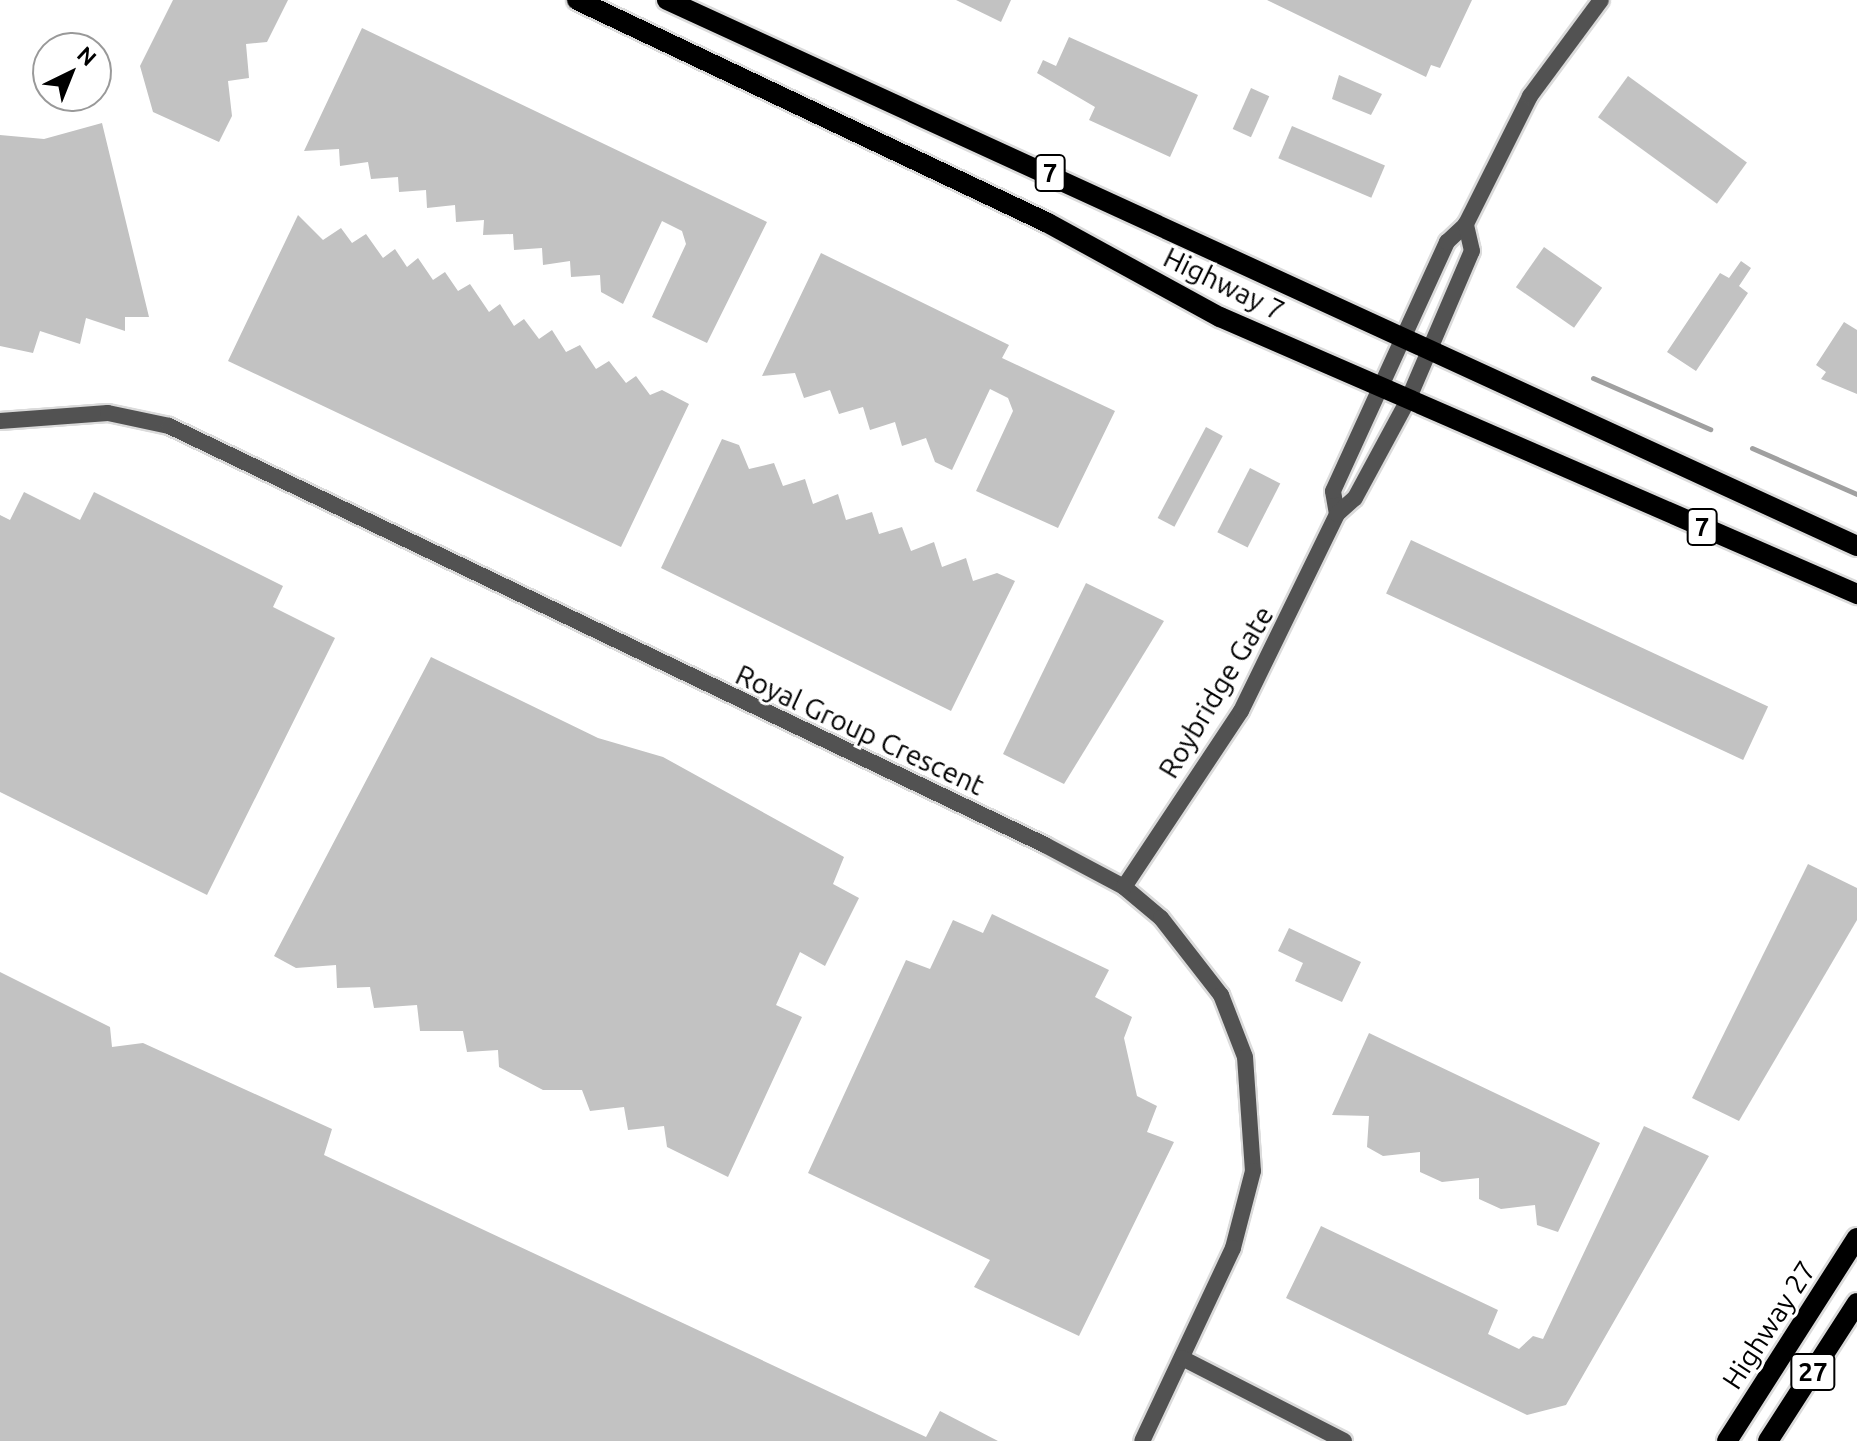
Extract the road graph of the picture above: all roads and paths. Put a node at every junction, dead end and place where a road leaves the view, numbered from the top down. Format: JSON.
{"nodes":[{"id":1,"x":577,"y":0,"type":"edge"},
{"id":2,"x":667,"y":0,"type":"edge"},
{"id":3,"x":1601,"y":0,"type":"edge"},
{"id":4,"x":1466,"y":224,"type":"junction"},
{"id":5,"x":1404,"y":339,"type":"junction"},
{"id":6,"x":1432,"y":351,"type":"junction"},
{"id":7,"x":1380,"y":387,"type":"junction"},
{"id":8,"x":1408,"y":400,"type":"junction"},
{"id":9,"x":0,"y":421,"type":"edge"},
{"id":10,"x":1337,"y":514,"type":"junction"},
{"id":11,"x":1857,"y":546,"type":"edge"},
{"id":12,"x":1835,"y":585,"type":"junction"},
{"id":13,"x":1857,"y":594,"type":"edge"},
{"id":14,"x":1857,"y":604,"type":"edge"},
{"id":15,"x":1124,"y":887,"type":"junction"},
{"id":16,"x":1857,"y":1238,"type":"edge"},
{"id":17,"x":1857,"y":1303,"type":"edge"},
{"id":18,"x":1182,"y":1358,"type":"junction"},
{"id":19,"x":1142,"y":1441,"type":"edge"},
{"id":20,"x":1344,"y":1441,"type":"edge"},
{"id":21,"x":1727,"y":1441,"type":"edge"},
{"id":22,"x":1768,"y":1441,"type":"edge"}],
"edges":[{"from":1,"to":7,"type":"main road","name":"Highway 7","number":"7"},
{"from":2,"to":5,"type":"main road","name":"Highway 7","number":"7"},
{"from":3,"to":4,"type":"street","name":"Roybridge Gate"},
{"from":4,"to":5,"type":"street","name":"Roybridge Gate"},
{"from":4,"to":6,"type":"street","name":"Roybridge Gate"},
{"from":5,"to":6,"type":"main road","name":"Highway 7","number":"7"},
{"from":5,"to":7,"type":"street","name":"Roybridge Gate"},
{"from":6,"to":8,"type":"street","name":"Roybridge Gate"},
{"from":6,"to":11,"type":"main road","name":"Highway 7","number":"7"},
{"from":7,"to":8,"type":"main road","name":"Highway 7","number":"7"},
{"from":7,"to":10,"type":"street","name":"Roybridge Gate"},
{"from":8,"to":10,"type":"street","name":"Roybridge Gate"},
{"from":8,"to":12,"type":"main road","name":"Highway 7","number":"7"},
{"from":9,"to":15,"type":"street","name":"Royal Group Crescent"},
{"from":10,"to":15,"type":"street","name":"Roybridge Gate"},
{"from":12,"to":13,"type":"main road","name":"Highway 7","number":"7"},
{"from":12,"to":14,"type":"main road"},
{"from":15,"to":18,"type":"street","name":"Royal Group Crescent"},
{"from":16,"to":21,"type":"main road","name":"Highway 27","number":"27"},
{"from":17,"to":22,"type":"main road","number":"27"},
{"from":18,"to":19,"type":"street","name":"Royal Group Crescent"},
{"from":18,"to":20,"type":"street"}]}
